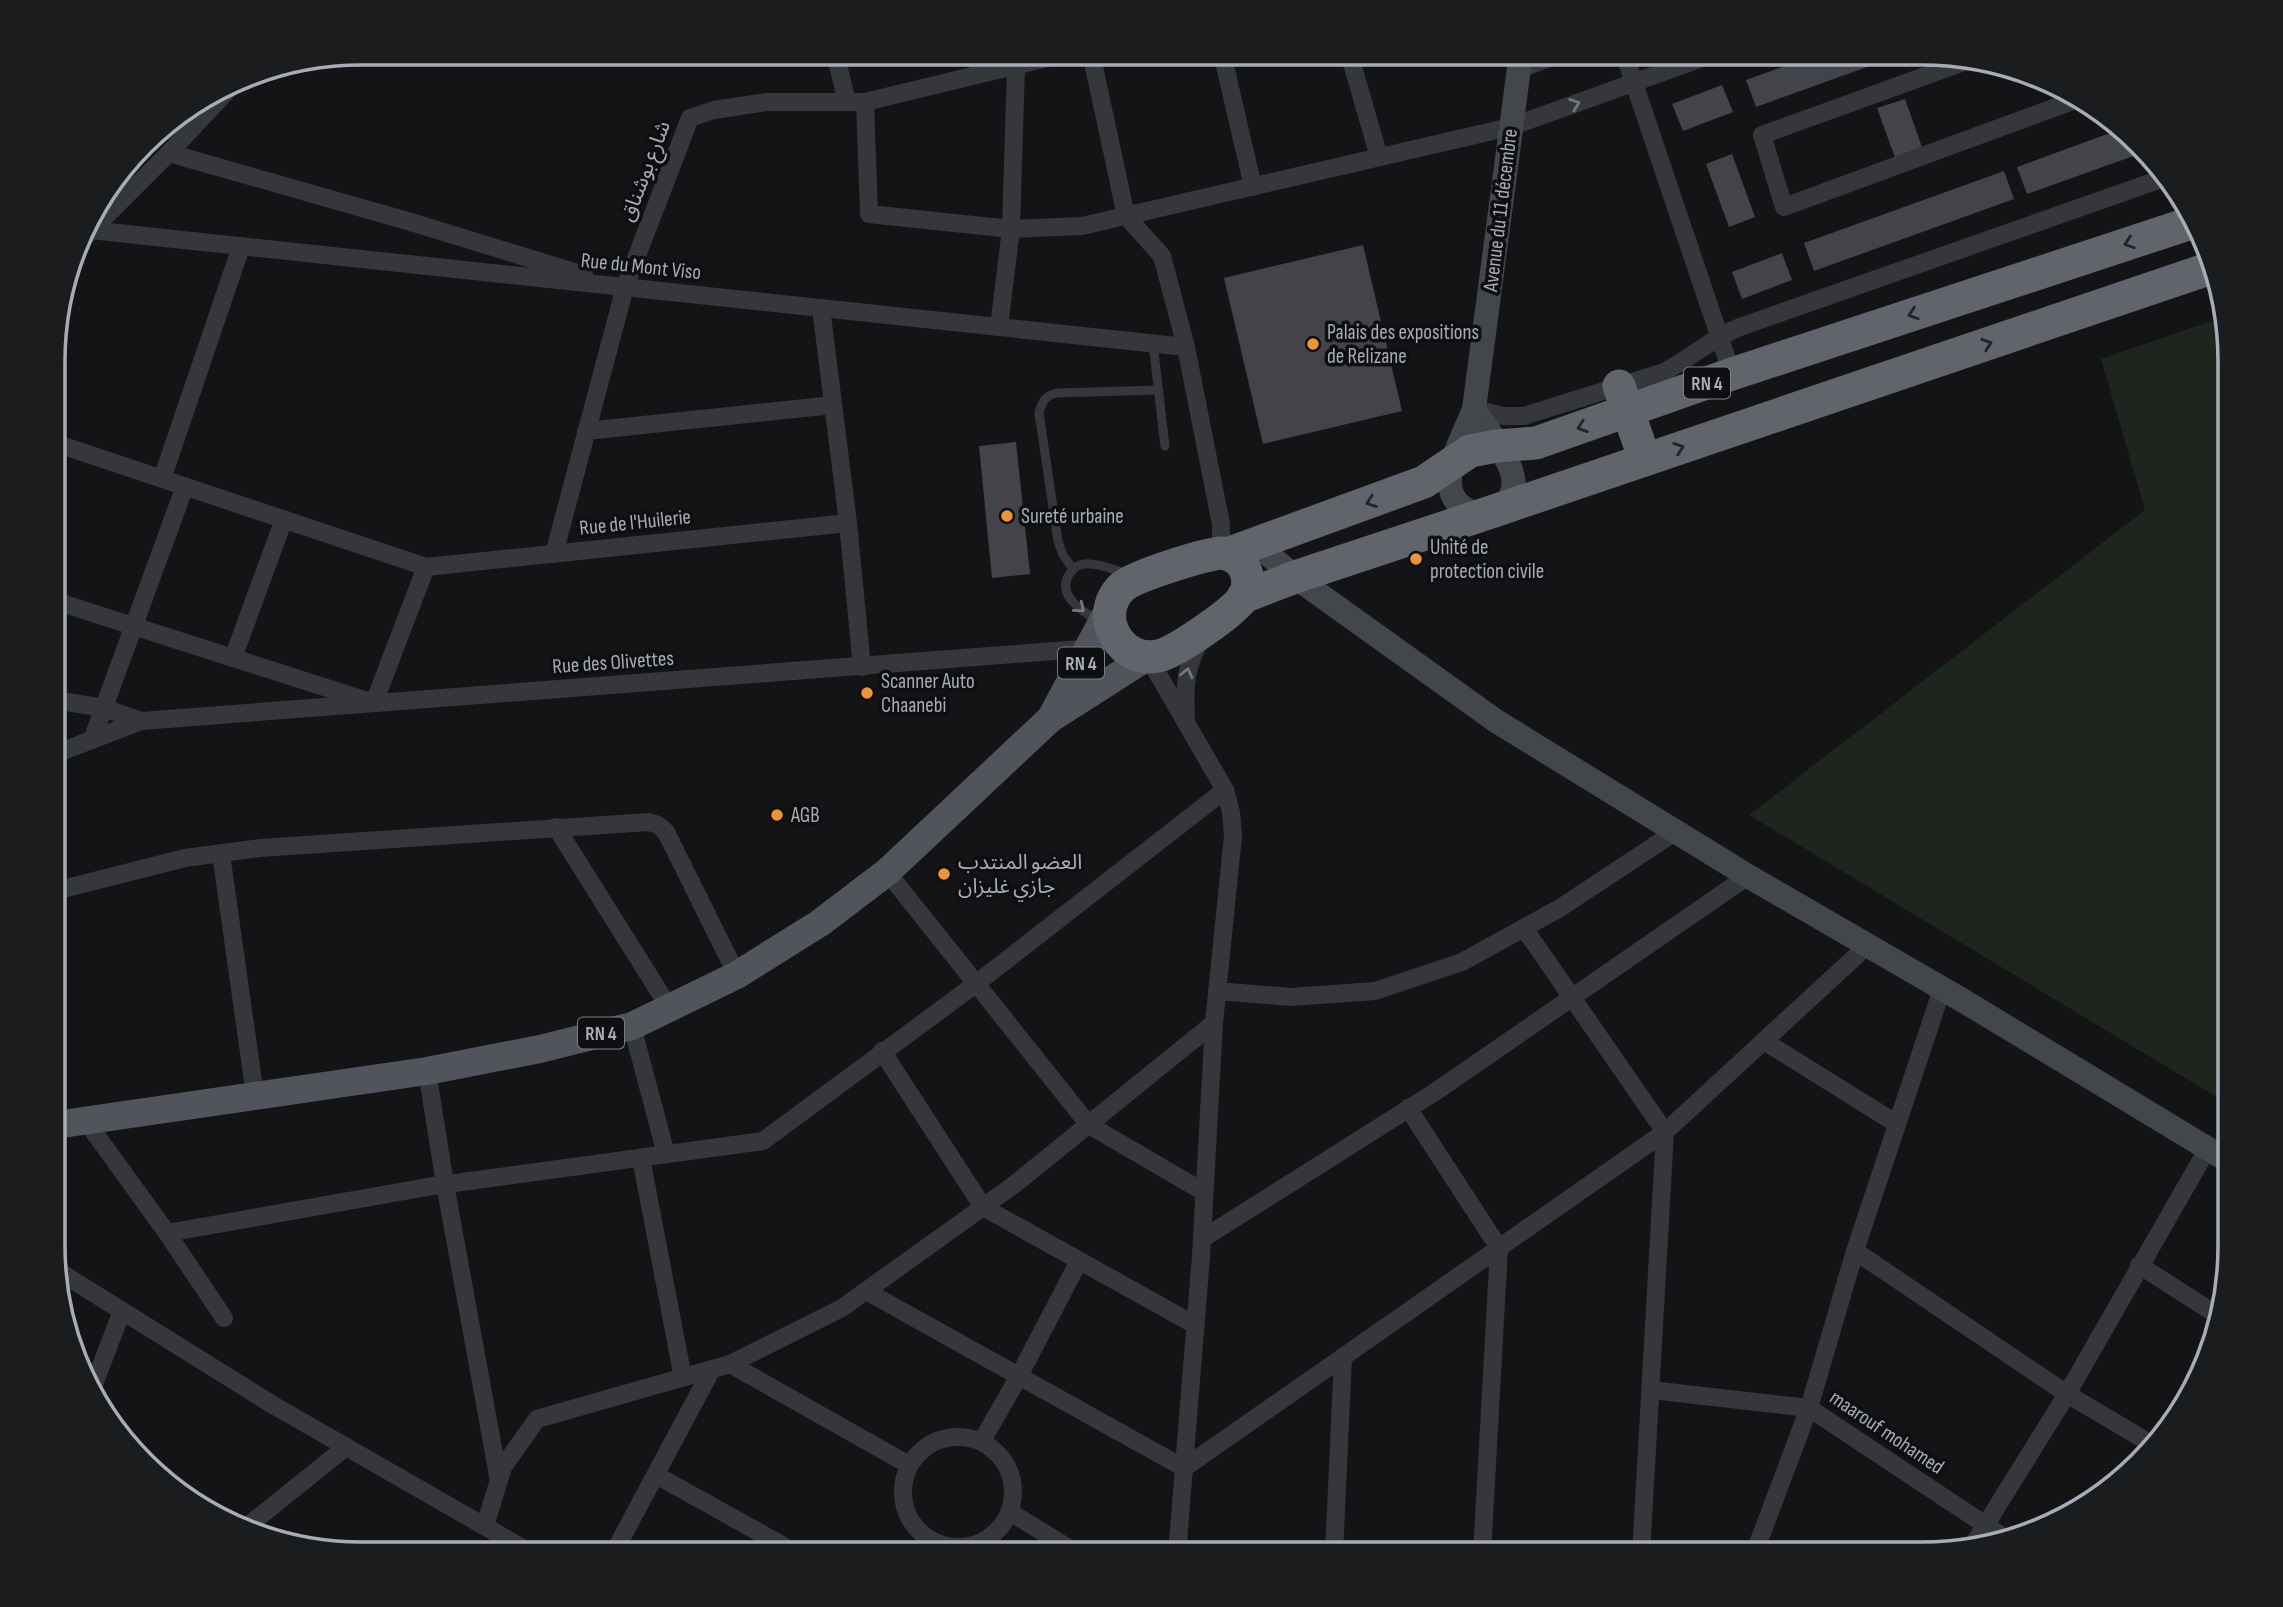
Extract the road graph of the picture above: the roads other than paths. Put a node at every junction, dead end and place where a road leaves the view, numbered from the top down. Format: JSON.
{"nodes":[{"id":1,"x":840,"y":65,"type":"edge"},
{"id":2,"x":978,"y":65,"type":"edge"},
{"id":3,"x":1016,"y":65,"type":"joint"},
{"id":4,"x":1094,"y":65,"type":"edge"},
{"id":5,"x":1225,"y":65,"type":"edge"},
{"id":6,"x":1352,"y":65,"type":"edge"},
{"id":7,"x":1519,"y":65,"type":"edge"},
{"id":8,"x":1628,"y":65,"type":"edge"},
{"id":9,"x":1683,"y":65,"type":"edge"},
{"id":10,"x":1952,"y":66,"type":"edge"},
{"id":11,"x":980,"y":74,"type":"junction"},
{"id":12,"x":1634,"y":83,"type":"junction"},
{"id":13,"x":217,"y":101,"type":"edge"},
{"id":14,"x":856,"y":102,"type":"junction"},
{"id":15,"x":2068,"y":103,"type":"edge"},
{"id":16,"x":1510,"y":127,"type":"junction"},
{"id":17,"x":169,"y":153,"type":"junction"},
{"id":18,"x":1379,"y":158,"type":"junction"},
{"id":19,"x":2157,"y":180,"type":"edge"},
{"id":20,"x":1252,"y":187,"type":"junction"},
{"id":21,"x":1126,"y":216,"type":"junction"},
{"id":22,"x":99,"y":222,"type":"edge"},
{"id":23,"x":2185,"y":225,"type":"edge"},
{"id":24,"x":1011,"y":229,"type":"junction"},
{"id":25,"x":91,"y":237,"type":"edge"},
{"id":26,"x":241,"y":247,"type":"junction"},
{"id":27,"x":2204,"y":270,"type":"edge"},
{"id":28,"x":625,"y":287,"type":"junction"},
{"id":29,"x":821,"y":308,"type":"junction"},
{"id":30,"x":999,"y":327,"type":"junction"},
{"id":31,"x":1718,"y":336,"type":"junction"},
{"id":32,"x":1153,"y":344,"type":"junction"},
{"id":33,"x":1186,"y":347,"type":"junction"},
{"id":34,"x":1732,"y":374,"type":"junction"},
{"id":35,"x":1159,"y":390,"type":"junction"},
{"id":36,"x":1624,"y":398,"type":"junction"},
{"id":37,"x":833,"y":405,"type":"junction"},
{"id":38,"x":1474,"y":409,"type":"junction"},
{"id":39,"x":586,"y":431,"type":"junction"},
{"id":40,"x":65,"y":446,"type":"edge"},
{"id":41,"x":1166,"y":446,"type":"dead end"},
{"id":42,"x":1497,"y":446,"type":"junction"},
{"id":43,"x":1454,"y":460,"type":"junction"},
{"id":44,"x":1645,"y":460,"type":"junction"},
{"id":45,"x":162,"y":479,"type":"junction"},
{"id":46,"x":185,"y":486,"type":"junction"},
{"id":47,"x":1493,"y":512,"type":"junction"},
{"id":48,"x":284,"y":519,"type":"junction"},
{"id":49,"x":848,"y":523,"type":"junction"},
{"id":50,"x":1235,"y":550,"type":"junction"},
{"id":51,"x":554,"y":554,"type":"junction"},
{"id":52,"x":426,"y":567,"type":"junction"},
{"id":53,"x":1073,"y":569,"type":"junction"},
{"id":54,"x":1294,"y":577,"type":"junction"},
{"id":55,"x":1140,"y":578,"type":"junction"},
{"id":56,"x":1243,"y":597,"type":"junction"},
{"id":57,"x":65,"y":604,"type":"edge"},
{"id":58,"x":134,"y":626,"type":"junction"},
{"id":59,"x":1205,"y":630,"type":"junction"},
{"id":60,"x":1119,"y":639,"type":"junction"},
{"id":61,"x":233,"y":658,"type":"junction"},
{"id":62,"x":863,"y":667,"type":"junction"},
{"id":63,"x":65,"y":702,"type":"edge"},
{"id":64,"x":374,"y":703,"type":"junction"},
{"id":65,"x":104,"y":708,"type":"junction"},
{"id":66,"x":1050,"y":719,"type":"junction"},
{"id":67,"x":1186,"y":720,"type":"junction"},
{"id":68,"x":141,"y":721,"type":"junction"},
{"id":69,"x":92,"y":740,"type":"junction"},
{"id":70,"x":65,"y":750,"type":"edge"},
{"id":71,"x":1225,"y":790,"type":"junction"},
{"id":72,"x":556,"y":827,"type":"junction"},
{"id":73,"x":1675,"y":832,"type":"junction"},
{"id":74,"x":221,"y":853,"type":"junction"},
{"id":75,"x":887,"y":872,"type":"junction"},
{"id":76,"x":1748,"y":876,"type":"junction"},
{"id":77,"x":65,"y":888,"type":"edge"},
{"id":78,"x":1524,"y":928,"type":"junction"},
{"id":79,"x":1867,"y":946,"type":"junction"},
{"id":80,"x":737,"y":975,"type":"junction"},
{"id":81,"x":977,"y":983,"type":"junction"},
{"id":82,"x":1942,"y":989,"type":"junction"},
{"id":83,"x":1217,"y":991,"type":"junction"},
{"id":84,"x":1572,"y":997,"type":"junction"},
{"id":85,"x":670,"y":1009,"type":"junction"},
{"id":86,"x":1214,"y":1023,"type":"junction"},
{"id":87,"x":632,"y":1026,"type":"junction"},
{"id":88,"x":1764,"y":1041,"type":"junction"},
{"id":89,"x":882,"y":1051,"type":"junction"},
{"id":90,"x":427,"y":1071,"type":"junction"},
{"id":91,"x":255,"y":1095,"type":"junction"},
{"id":92,"x":1408,"y":1108,"type":"junction"},
{"id":93,"x":86,"y":1121,"type":"junction"},
{"id":94,"x":65,"y":1124,"type":"edge"},
{"id":95,"x":1897,"y":1124,"type":"junction"},
{"id":96,"x":1088,"y":1125,"type":"junction"},
{"id":97,"x":1665,"y":1132,"type":"junction"},
{"id":98,"x":2207,"y":1148,"type":"junction"},
{"id":99,"x":666,"y":1154,"type":"junction"},
{"id":100,"x":2218,"y":1155,"type":"edge"},
{"id":101,"x":641,"y":1158,"type":"junction"},
{"id":102,"x":445,"y":1184,"type":"junction"},
{"id":103,"x":1204,"y":1192,"type":"junction"},
{"id":104,"x":983,"y":1207,"type":"junction"},
{"id":105,"x":167,"y":1233,"type":"junction"},
{"id":106,"x":1202,"y":1239,"type":"junction"},
{"id":107,"x":1499,"y":1248,"type":"junction"},
{"id":108,"x":1855,"y":1251,"type":"junction"},
{"id":109,"x":1079,"y":1261,"type":"junction"},
{"id":110,"x":2139,"y":1265,"type":"junction"},
{"id":111,"x":66,"y":1276,"type":"edge"},
{"id":112,"x":866,"y":1291,"type":"junction"},
{"id":113,"x":122,"y":1311,"type":"junction"},
{"id":114,"x":2211,"y":1311,"type":"edge"},
{"id":115,"x":224,"y":1318,"type":"dead end"},
{"id":116,"x":1195,"y":1325,"type":"junction"},
{"id":117,"x":1343,"y":1357,"type":"junction"},
{"id":118,"x":730,"y":1364,"type":"junction"},
{"id":119,"x":712,"y":1370,"type":"junction"},
{"id":120,"x":1019,"y":1376,"type":"junction"},
{"id":121,"x":683,"y":1378,"type":"junction"},
{"id":122,"x":96,"y":1379,"type":"edge"},
{"id":123,"x":1651,"y":1390,"type":"junction"},
{"id":124,"x":2067,"y":1394,"type":"junction"},
{"id":125,"x":1809,"y":1408,"type":"junction"},
{"id":126,"x":982,"y":1441,"type":"junction"},
{"id":127,"x":2146,"y":1441,"type":"edge"},
{"id":128,"x":346,"y":1447,"type":"junction"},
{"id":129,"x":909,"y":1465,"type":"junction"},
{"id":130,"x":1184,"y":1468,"type":"junction"},
{"id":131,"x":656,"y":1475,"type":"junction"},
{"id":132,"x":499,"y":1481,"type":"junction"},
{"id":133,"x":1010,"y":1512,"type":"junction"},
{"id":134,"x":253,"y":1522,"type":"edge"},
{"id":135,"x":485,"y":1526,"type":"junction"},
{"id":136,"x":1986,"y":1526,"type":"junction"},
{"id":137,"x":1997,"y":1533,"type":"edge"},
{"id":138,"x":1978,"y":1537,"type":"edge"},
{"id":139,"x":512,"y":1542,"type":"edge"},
{"id":140,"x":620,"y":1542,"type":"edge"},
{"id":141,"x":776,"y":1542,"type":"edge"},
{"id":142,"x":922,"y":1542,"type":"edge"},
{"id":143,"x":982,"y":1542,"type":"edge"},
{"id":144,"x":1059,"y":1542,"type":"edge"},
{"id":145,"x":1178,"y":1542,"type":"edge"},
{"id":146,"x":1335,"y":1542,"type":"edge"},
{"id":147,"x":1483,"y":1542,"type":"edge"},
{"id":148,"x":1642,"y":1542,"type":"edge"},
{"id":149,"x":1759,"y":1542,"type":"edge"}],
"edges":[{"from":1,"to":14,"type":"street"},
{"from":2,"to":11,"type":"street"},
{"from":3,"to":11,"type":"street","name":"شارع بوشناق"},
{"from":3,"to":24,"type":"street"},
{"from":4,"to":21,"type":"street"},
{"from":5,"to":20,"type":"street"},
{"from":6,"to":18,"type":"street"},
{"from":7,"to":16,"type":"street","name":"Avenue du 11 décembre"},
{"from":8,"to":12,"type":"street"},
{"from":9,"to":12,"type":"street"},
{"from":10,"to":15,"type":"street"},
{"from":11,"to":14,"type":"street","name":"شارع بوشناق"},
{"from":16,"to":12,"type":"street","one_way":true},
{"from":12,"to":31,"type":"street"},
{"from":13,"to":17,"type":"street"},
{"from":14,"to":24,"type":"street"},
{"from":14,"to":28,"type":"street","name":"شارع بوشناق"},
{"from":16,"to":18,"type":"street"},
{"from":16,"to":38,"type":"street","name":"Avenue du 11 décembre"},
{"from":17,"to":22,"type":"street"},
{"from":17,"to":28,"type":"street"},
{"from":18,"to":20,"type":"street"},
{"from":19,"to":31,"type":"street"},
{"from":20,"to":21,"type":"street"},
{"from":21,"to":24,"type":"street"},
{"from":21,"to":33,"type":"street"},
{"from":23,"to":34,"type":"highway","number":"RN 4","one_way":true},
{"from":24,"to":30,"type":"street"},
{"from":25,"to":26,"type":"street","name":"Rue du Mont Viso"},
{"from":26,"to":28,"type":"street","name":"Rue du Mont Viso"},
{"from":26,"to":45,"type":"street"},
{"from":44,"to":27,"type":"highway","number":"RN 4","one_way":true},
{"from":28,"to":29,"type":"street","name":"Rue du Mont Viso"},
{"from":28,"to":39,"type":"street"},
{"from":29,"to":30,"type":"street","name":"Rue du Mont Viso"},
{"from":29,"to":37,"type":"street"},
{"from":30,"to":32,"type":"street","name":"Rue du Mont Viso"},
{"from":31,"to":34,"type":"street"},
{"from":31,"to":36,"type":"street"},
{"from":32,"to":33,"type":"street","name":"Rue du Mont Viso"},
{"from":32,"to":35,"type":"lane"},
{"from":33,"to":50,"type":"street"},
{"from":34,"to":36,"type":"highway","number":"RN 4"},
{"from":35,"to":41,"type":"lane"},
{"from":35,"to":53,"type":"lane"},
{"from":36,"to":38,"type":"street"},
{"from":36,"to":42,"type":"highway","number":"RN 4","one_way":true},
{"from":36,"to":44,"type":"highway"},
{"from":37,"to":39,"type":"street"},
{"from":37,"to":49,"type":"street"},
{"from":38,"to":42,"type":"street"},
{"from":38,"to":43,"type":"street","name":"Avenue du 11 décembre"},
{"from":39,"to":51,"type":"street"},
{"from":40,"to":45,"type":"street"},
{"from":42,"to":43,"type":"highway","number":"RN 4"},
{"from":42,"to":47,"type":"street"},
{"from":43,"to":47,"type":"street"},
{"from":43,"to":50,"type":"highway","number":"RN 4","one_way":true},
{"from":44,"to":47,"type":"highway","number":"RN 4"},
{"from":45,"to":46,"type":"street"},
{"from":46,"to":48,"type":"street"},
{"from":46,"to":58,"type":"street"},
{"from":47,"to":54,"type":"highway","number":"RN 4"},
{"from":48,"to":52,"type":"street"},
{"from":48,"to":61,"type":"street"},
{"from":49,"to":51,"type":"street","name":"Rue de l'Huilerie"},
{"from":49,"to":62,"type":"street"},
{"from":50,"to":54,"type":"street"},
{"from":50,"to":55,"type":"highway"},
{"from":50,"to":56,"type":"highway"},
{"from":51,"to":52,"type":"street","name":"Rue de l'Huilerie"},
{"from":52,"to":64,"type":"street"},
{"from":53,"to":55,"type":"lane"},
{"from":53,"to":60,"type":"lane","one_way":true},
{"from":54,"to":56,"type":"highway","number":"RN 4"},
{"from":54,"to":73,"type":"street"},
{"from":55,"to":60,"type":"highway"},
{"from":56,"to":59,"type":"highway"},
{"from":57,"to":58,"type":"street"},
{"from":58,"to":61,"type":"street"},
{"from":58,"to":65,"type":"street"},
{"from":59,"to":60,"type":"highway"},
{"from":67,"to":59,"type":"street","one_way":true},
{"from":60,"to":62,"type":"street","name":"Rue des Olivettes"},
{"from":60,"to":66,"type":"main road","number":"RN 4"},
{"from":60,"to":66,"type":"main road","number":"RN 4"},
{"from":60,"to":67,"type":"street"},
{"from":61,"to":64,"type":"street"},
{"from":62,"to":64,"type":"street","name":"Rue des Olivettes"},
{"from":63,"to":65,"type":"street"},
{"from":64,"to":68,"type":"street","name":"Rue des Olivettes"},
{"from":65,"to":68,"type":"street"},
{"from":65,"to":69,"type":"street"},
{"from":66,"to":75,"type":"main road","number":"RN 4"},
{"from":67,"to":71,"type":"street"},
{"from":68,"to":69,"type":"street"},
{"from":69,"to":70,"type":"street"},
{"from":71,"to":81,"type":"street"},
{"from":71,"to":83,"type":"street"},
{"from":72,"to":74,"type":"street"},
{"from":72,"to":80,"type":"street"},
{"from":72,"to":85,"type":"street"},
{"from":73,"to":76,"type":"street"},
{"from":73,"to":78,"type":"street"},
{"from":74,"to":77,"type":"street"},
{"from":74,"to":91,"type":"street"},
{"from":75,"to":80,"type":"main road","number":"RN 4"},
{"from":75,"to":81,"type":"street"},
{"from":76,"to":79,"type":"street"},
{"from":76,"to":84,"type":"street"},
{"from":78,"to":83,"type":"street"},
{"from":78,"to":84,"type":"street"},
{"from":79,"to":82,"type":"street"},
{"from":79,"to":88,"type":"street"},
{"from":80,"to":85,"type":"main road","number":"RN 4"},
{"from":81,"to":89,"type":"street"},
{"from":81,"to":96,"type":"street"},
{"from":82,"to":95,"type":"street"},
{"from":82,"to":98,"type":"street"},
{"from":83,"to":86,"type":"street"},
{"from":84,"to":92,"type":"street"},
{"from":84,"to":97,"type":"street"},
{"from":85,"to":87,"type":"main road","number":"RN 4"},
{"from":86,"to":96,"type":"street"},
{"from":86,"to":103,"type":"street"},
{"from":87,"to":90,"type":"main road","number":"RN 4"},
{"from":87,"to":99,"type":"street"},
{"from":88,"to":95,"type":"street"},
{"from":88,"to":97,"type":"street"},
{"from":89,"to":99,"type":"street"},
{"from":89,"to":104,"type":"street"},
{"from":90,"to":91,"type":"main road","number":"RN 4"},
{"from":90,"to":102,"type":"street"},
{"from":91,"to":93,"type":"main road","number":"RN 4"},
{"from":92,"to":106,"type":"street"},
{"from":92,"to":107,"type":"street"},
{"from":93,"to":94,"type":"main road","number":"RN 4"},
{"from":93,"to":105,"type":"street"},
{"from":95,"to":108,"type":"street"},
{"from":96,"to":103,"type":"street"},
{"from":96,"to":104,"type":"street"},
{"from":97,"to":107,"type":"street"},
{"from":97,"to":123,"type":"street"},
{"from":98,"to":100,"type":"street"},
{"from":98,"to":110,"type":"street"},
{"from":99,"to":101,"type":"street"},
{"from":101,"to":102,"type":"street"},
{"from":101,"to":121,"type":"street"},
{"from":102,"to":105,"type":"street"},
{"from":102,"to":132,"type":"street"},
{"from":103,"to":106,"type":"street"},
{"from":104,"to":109,"type":"street"},
{"from":104,"to":112,"type":"street"},
{"from":105,"to":115,"type":"street"},
{"from":106,"to":116,"type":"street"},
{"from":107,"to":117,"type":"street"},
{"from":107,"to":147,"type":"street"},
{"from":108,"to":124,"type":"street"},
{"from":108,"to":125,"type":"street"},
{"from":109,"to":116,"type":"street"},
{"from":109,"to":120,"type":"street"},
{"from":110,"to":114,"type":"street"},
{"from":110,"to":124,"type":"street"},
{"from":111,"to":113,"type":"street"},
{"from":112,"to":118,"type":"street"},
{"from":112,"to":120,"type":"street"},
{"from":113,"to":122,"type":"street"},
{"from":113,"to":128,"type":"street"},
{"from":116,"to":130,"type":"street"},
{"from":117,"to":130,"type":"street"},
{"from":117,"to":146,"type":"street"},
{"from":118,"to":119,"type":"street"},
{"from":118,"to":129,"type":"street"},
{"from":119,"to":121,"type":"street"},
{"from":119,"to":131,"type":"street"},
{"from":120,"to":126,"type":"street"},
{"from":120,"to":130,"type":"street"},
{"from":121,"to":132,"type":"street"},
{"from":123,"to":125,"type":"street","name":"maarouf mohamed"},
{"from":123,"to":148,"type":"street"},
{"from":124,"to":127,"type":"street"},
{"from":124,"to":136,"type":"street"},
{"from":125,"to":136,"type":"street","name":"maarouf mohamed"},
{"from":125,"to":149,"type":"street"},
{"from":126,"to":129,"type":"street"},
{"from":126,"to":133,"type":"street"},
{"from":128,"to":134,"type":"street"},
{"from":128,"to":135,"type":"street"},
{"from":129,"to":142,"type":"street"},
{"from":130,"to":145,"type":"street"},
{"from":131,"to":140,"type":"street"},
{"from":131,"to":141,"type":"street"},
{"from":132,"to":135,"type":"street"},
{"from":133,"to":143,"type":"street"},
{"from":133,"to":144,"type":"street"},
{"from":135,"to":139,"type":"street"},
{"from":136,"to":137,"type":"street","name":"maarouf mohamed"},
{"from":136,"to":138,"type":"street"}]}
